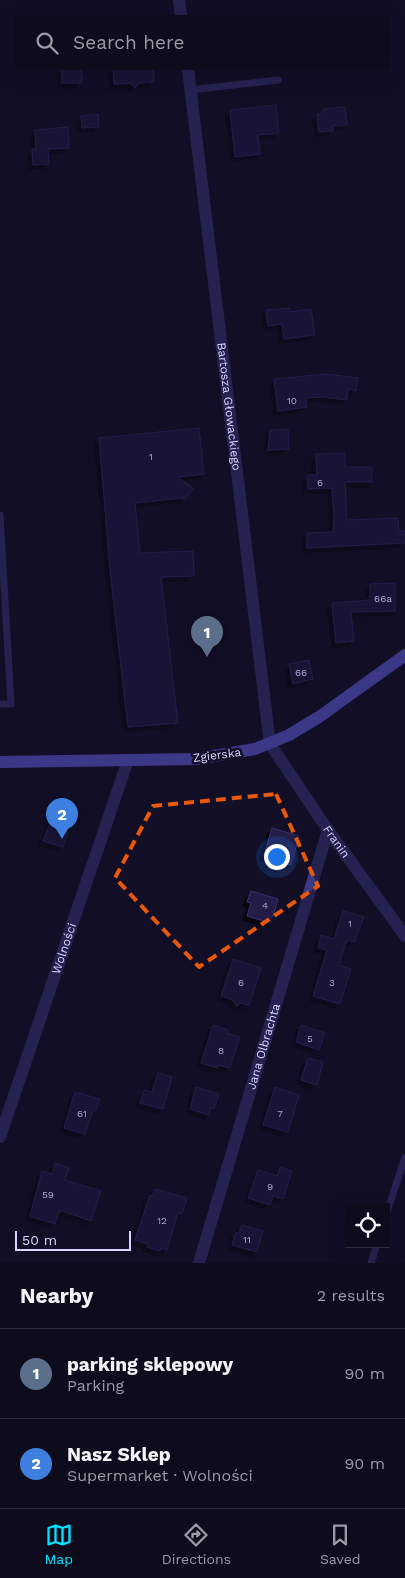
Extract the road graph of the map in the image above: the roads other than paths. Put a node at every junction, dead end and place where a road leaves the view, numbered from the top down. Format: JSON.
{"nodes":[{"id":1,"x":180,"y":0,"type":"edge"},
{"id":2,"x":182,"y":15,"type":"edge"},
{"id":3,"x":188,"y":70,"type":"edge"},
{"id":4,"x":278,"y":80,"type":"dead end"},
{"id":5,"x":190,"y":90,"type":"junction"},
{"id":6,"x":0,"y":515,"type":"edge"},
{"id":7,"x":405,"y":655,"type":"edge"},
{"id":8,"x":0,"y":704,"type":"edge"},
{"id":9,"x":270,"y":744,"type":"junction"},
{"id":10,"x":128,"y":760,"type":"junction"},
{"id":11,"x":0,"y":762,"type":"edge"},
{"id":12,"x":328,"y":830,"type":"junction"},
{"id":13,"x":405,"y":936,"type":"edge"},
{"id":14,"x":0,"y":1137,"type":"edge"},
{"id":15,"x":405,"y":1157,"type":"edge"},
{"id":16,"x":390,"y":1203,"type":"edge"},
{"id":17,"x":376,"y":1248,"type":"edge"},
{"id":18,"x":199,"y":1263,"type":"edge"},
{"id":19,"x":371,"y":1263,"type":"edge"}],
"edges":[{"from":1,"to":2,"type":"street"},
{"from":3,"to":5,"type":"street","name":"Bartosza Głowackiego"},
{"from":4,"to":5,"type":"lane"},
{"from":5,"to":9,"type":"street","name":"Bartosza Głowackiego"},
{"from":6,"to":8,"type":"lane"},
{"from":7,"to":9,"type":"main road","name":"Zgierska"},
{"from":9,"to":10,"type":"main road","name":"Zgierska"},
{"from":9,"to":12,"type":"street","name":"Franin"},
{"from":10,"to":11,"type":"main road","name":"Zgierska"},
{"from":10,"to":14,"type":"street","name":"Wolności"},
{"from":12,"to":13,"type":"street","name":"Franin"},
{"from":12,"to":18,"type":"street","name":"Jana Olbrachta"},
{"from":15,"to":16,"type":"lane"},
{"from":17,"to":19,"type":"lane"}]}
